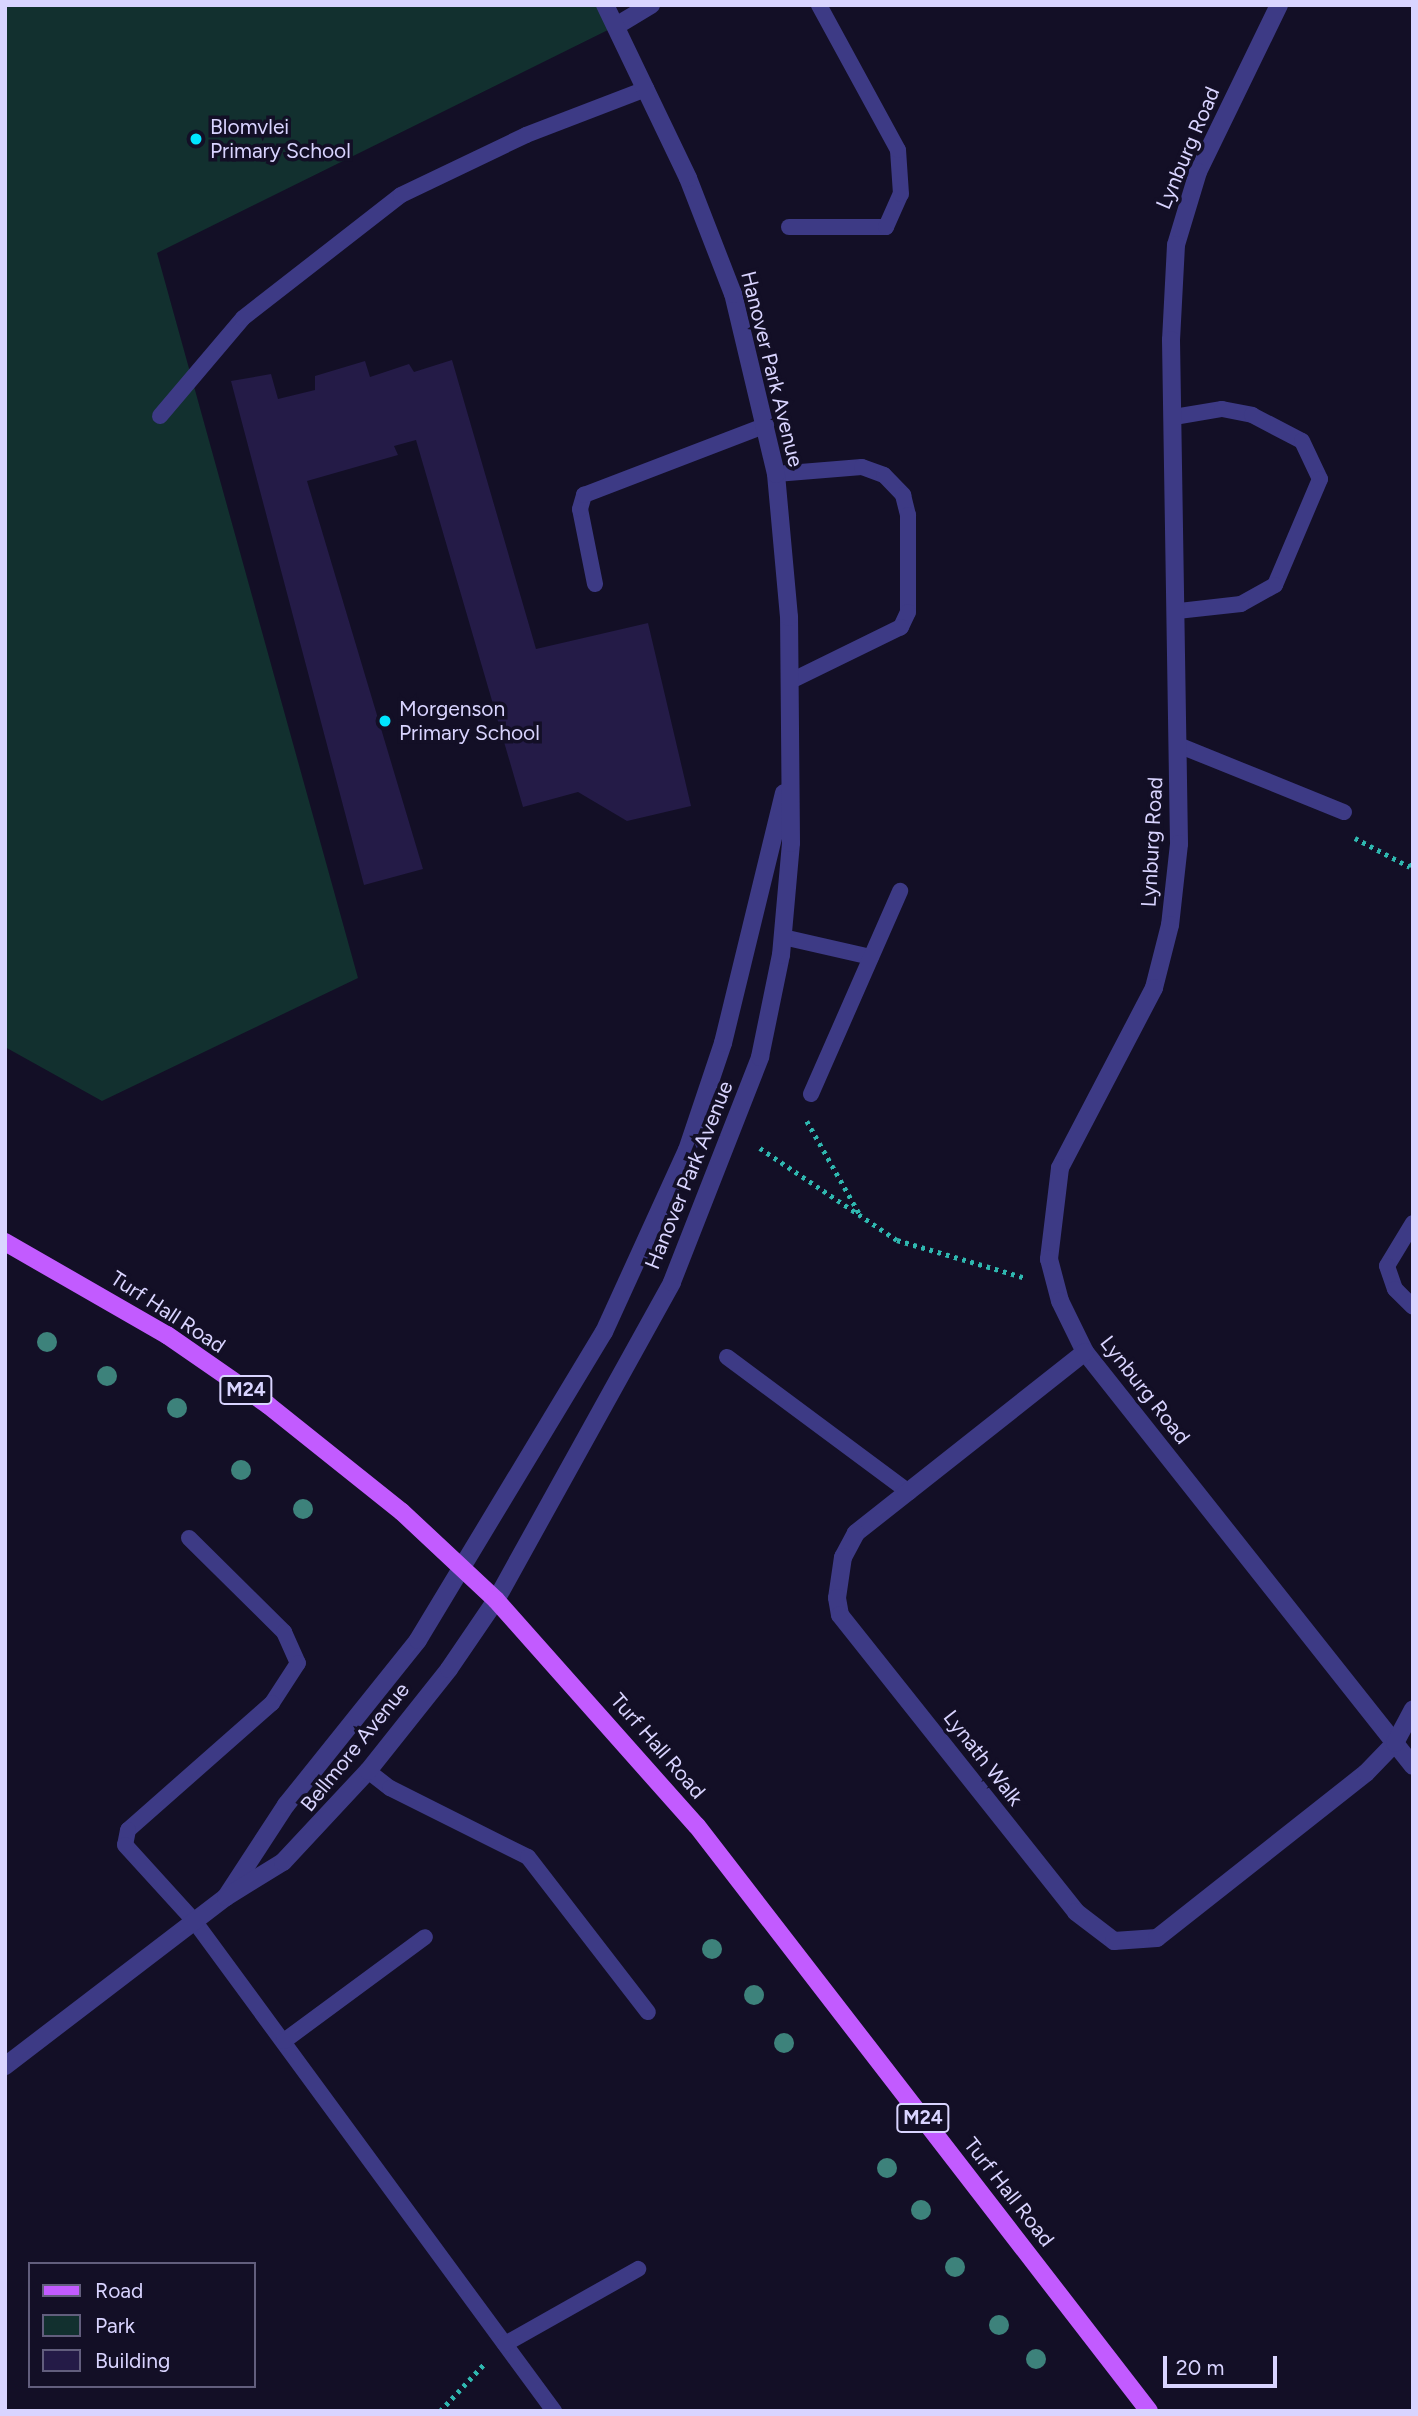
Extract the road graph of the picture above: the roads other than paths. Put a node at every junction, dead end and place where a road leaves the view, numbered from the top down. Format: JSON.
{"nodes":[{"id":1,"x":605,"y":5,"type":"edge"},
{"id":2,"x":652,"y":5,"type":"edge"},
{"id":3,"x":819,"y":5,"type":"edge"},
{"id":4,"x":1279,"y":5,"type":"edge"},
{"id":5,"x":616,"y":26,"type":"junction"},
{"id":6,"x":646,"y":89,"type":"junction"},
{"id":7,"x":789,"y":227,"type":"dead end"},
{"id":8,"x":160,"y":416,"type":"dead end"},
{"id":9,"x":1174,"y":417,"type":"junction"},
{"id":10,"x":766,"y":425,"type":"junction"},
{"id":11,"x":776,"y":474,"type":"junction"},
{"id":12,"x":595,"y":584,"type":"dead end"},
{"id":13,"x":1179,"y":611,"type":"junction"},
{"id":14,"x":791,"y":681,"type":"junction"},
{"id":15,"x":1178,"y":745,"type":"junction"},
{"id":16,"x":790,"y":769,"type":"junction"},
{"id":17,"x":1344,"y":812,"type":"road end"},
{"id":18,"x":900,"y":891,"type":"dead end"},
{"id":19,"x":783,"y":937,"type":"junction"},
{"id":20,"x":871,"y":957,"type":"junction"},
{"id":21,"x":811,"y":1094,"type":"dead end"},
{"id":22,"x":1413,"y":1223,"type":"edge"},
{"id":23,"x":5,"y":1242,"type":"edge"},
{"id":24,"x":1413,"y":1307,"type":"edge"},
{"id":25,"x":1085,"y":1352,"type":"junction"},
{"id":26,"x":727,"y":1357,"type":"dead end"},
{"id":27,"x":909,"y":1492,"type":"junction"},
{"id":28,"x":189,"y":1538,"type":"dead end"},
{"id":29,"x":463,"y":1572,"type":"junction"},
{"id":30,"x":496,"y":1600,"type":"junction"},
{"id":31,"x":1413,"y":1709,"type":"edge"},
{"id":32,"x":1395,"y":1743,"type":"junction"},
{"id":33,"x":1413,"y":1766,"type":"edge"},
{"id":34,"x":368,"y":1770,"type":"junction"},
{"id":35,"x":226,"y":1897,"type":"junction"},
{"id":36,"x":195,"y":1922,"type":"junction"},
{"id":37,"x":425,"y":1937,"type":"dead end"},
{"id":38,"x":648,"y":2012,"type":"dead end"},
{"id":39,"x":284,"y":2041,"type":"junction"},
{"id":40,"x":5,"y":2066,"type":"edge"},
{"id":41,"x":638,"y":2269,"type":"dead end"},
{"id":42,"x":505,"y":2344,"type":"junction"},
{"id":43,"x":554,"y":2411,"type":"edge"},
{"id":44,"x":1149,"y":2411,"type":"edge"}],
"edges":[{"from":1,"to":5,"type":"street","name":"Hanover Park Avenue"},
{"from":2,"to":5,"type":"street"},
{"from":3,"to":7,"type":"lane"},
{"from":4,"to":9,"type":"street","name":"Lynburg Road"},
{"from":5,"to":6,"type":"street","name":"Hanover Park Avenue"},
{"from":6,"to":8,"type":"lane"},
{"from":6,"to":10,"type":"street","name":"Hanover Park Avenue"},
{"from":9,"to":13,"type":"street","name":"Lynburg Road"},
{"from":9,"to":13,"type":"lane"},
{"from":10,"to":11,"type":"street","name":"Hanover Park Avenue"},
{"from":10,"to":12,"type":"lane"},
{"from":11,"to":14,"type":"street","name":"Hanover Park Avenue"},
{"from":11,"to":14,"type":"lane"},
{"from":13,"to":15,"type":"street","name":"Lynburg Road"},
{"from":14,"to":16,"type":"street","name":"Hanover Park Avenue"},
{"from":15,"to":17,"type":"lane"},
{"from":15,"to":25,"type":"street","name":"Lynburg Road"},
{"from":16,"to":19,"type":"street","name":"Hanover Park Avenue"},
{"from":16,"to":29,"type":"street","name":"Hanover Park Avenue"},
{"from":18,"to":20,"type":"lane"},
{"from":19,"to":20,"type":"lane"},
{"from":19,"to":30,"type":"street","name":"Hanover Park Avenue"},
{"from":20,"to":21,"type":"lane"},
{"from":22,"to":24,"type":"lane"},
{"from":23,"to":29,"type":"main road","name":"Turf Hall Road","number":"M24"},
{"from":25,"to":27,"type":"street","name":"Lynath Walk"},
{"from":25,"to":32,"type":"street","name":"Lynburg Road"},
{"from":26,"to":27,"type":"lane"},
{"from":27,"to":32,"type":"street","name":"Lynath Walk"},
{"from":28,"to":36,"type":"lane"},
{"from":29,"to":30,"type":"main road","name":"Turf Hall Road","number":"M24"},
{"from":29,"to":35,"type":"street","name":"Bellmore Avenue"},
{"from":30,"to":34,"type":"street","name":"Bellmore Avenue"},
{"from":30,"to":44,"type":"main road","name":"Turf Hall Road","number":"M24"},
{"from":31,"to":32,"type":"street"},
{"from":32,"to":33,"type":"street","name":"Lynburg Road"},
{"from":34,"to":35,"type":"street","name":"Bellmore Avenue"},
{"from":34,"to":38,"type":"lane"},
{"from":35,"to":36,"type":"street","name":"Bellmore Avenue"},
{"from":36,"to":39,"type":"lane"},
{"from":36,"to":40,"type":"street","name":"Bellmore Avenue"},
{"from":37,"to":39,"type":"lane"},
{"from":39,"to":42,"type":"lane"},
{"from":41,"to":42,"type":"lane"},
{"from":42,"to":43,"type":"lane"}]}
